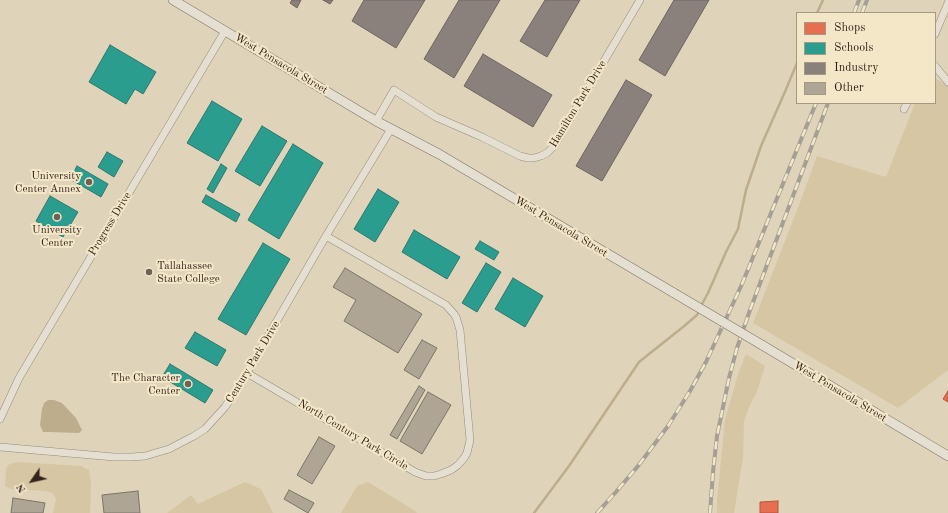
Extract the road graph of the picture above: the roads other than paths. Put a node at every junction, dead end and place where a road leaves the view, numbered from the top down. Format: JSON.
{"nodes":[{"id":1,"x":173,"y":0,"type":"edge"},
{"id":2,"x":640,"y":0,"type":"edge"},
{"id":3,"x":948,"y":3,"type":"edge"},
{"id":4,"x":225,"y":31,"type":"junction"},
{"id":5,"x":936,"y":32,"type":"edge"},
{"id":6,"x":936,"y":67,"type":"edge"},
{"id":7,"x":948,"y":82,"type":"edge"},
{"id":8,"x":376,"y":121,"type":"junction"},
{"id":9,"x":391,"y":129,"type":"junction"},
{"id":10,"x":326,"y":236,"type":"junction"},
{"id":11,"x":247,"y":373,"type":"junction"},
{"id":12,"x":0,"y":419,"type":"edge"},
{"id":13,"x":0,"y":447,"type":"edge"},
{"id":14,"x":948,"y":456,"type":"edge"}],
"edges":[{"from":1,"to":4,"type":"main road","name":"West Pensacola Street"},
{"from":2,"to":8,"type":"street","name":"Hamilton Park Drive"},
{"from":3,"to":5,"type":"street"},
{"from":4,"to":8,"type":"main road","name":"West Pensacola Street"},
{"from":4,"to":12,"type":"street","name":"Progress Drive"},
{"from":6,"to":7,"type":"street"},
{"from":8,"to":9,"type":"main road","name":"West Pensacola Street"},
{"from":9,"to":10,"type":"street","name":"Century Park Drive"},
{"from":9,"to":14,"type":"main road","name":"West Pensacola Street","bridge":true},
{"from":10,"to":11,"type":"street","name":"Century Park Drive"},
{"from":10,"to":11,"type":"street","name":"North Century Park Circle"},
{"from":11,"to":13,"type":"street","name":"Century Park Drive"}]}
